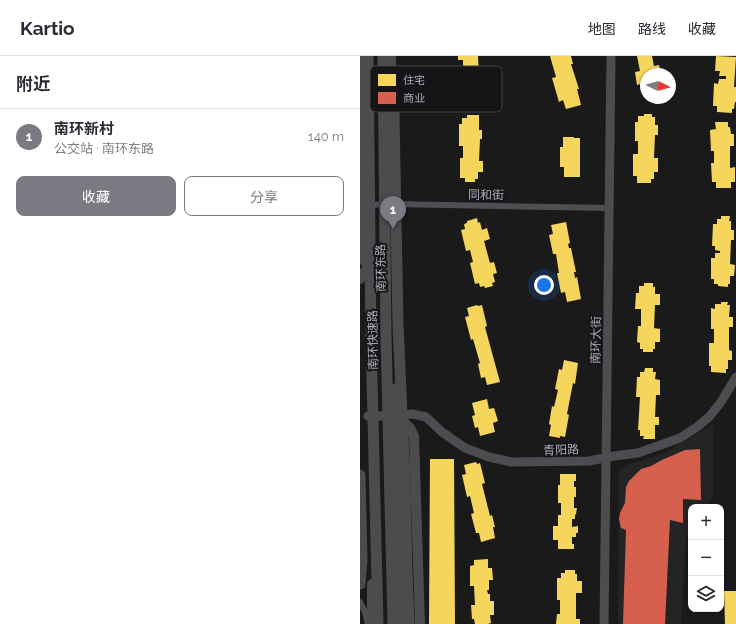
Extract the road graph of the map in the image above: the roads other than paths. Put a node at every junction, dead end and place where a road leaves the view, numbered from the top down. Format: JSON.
{"nodes":[{"id":1,"x":362,"y":56,"type":"edge"},
{"id":2,"x":368,"y":56,"type":"edge"},
{"id":3,"x":383,"y":56,"type":"edge"},
{"id":4,"x":386,"y":56,"type":"edge"},
{"id":5,"x":391,"y":56,"type":"edge"},
{"id":6,"x":611,"y":56,"type":"edge"},
{"id":7,"x":383,"y":66,"type":"edge"},
{"id":8,"x":387,"y":66,"type":"edge"},
{"id":9,"x":391,"y":66,"type":"edge"},
{"id":10,"x":360,"y":79,"type":"edge"},
{"id":11,"x":384,"y":112,"type":"edge"},
{"id":12,"x":392,"y":112,"type":"edge"},
{"id":13,"x":394,"y":112,"type":"edge"},
{"id":14,"x":361,"y":168,"type":"edge"},
{"id":15,"x":393,"y":204,"type":"junction"},
{"id":16,"x":364,"y":205,"type":"junction"},
{"id":17,"x":609,"y":208,"type":"junction"},
{"id":18,"x":362,"y":275,"type":"edge"},
{"id":19,"x":736,"y":377,"type":"edge"},
{"id":20,"x":368,"y":416,"type":"junction"},
{"id":21,"x":396,"y":416,"type":"junction"},
{"id":22,"x":606,"y":457,"type":"junction"},
{"id":23,"x":360,"y":475,"type":"edge"},
{"id":24,"x":360,"y":545,"type":"edge"},
{"id":25,"x":361,"y":559,"type":"edge"},
{"id":26,"x":360,"y":584,"type":"edge"},
{"id":27,"x":360,"y":602,"type":"edge"},
{"id":28,"x":368,"y":624,"type":"edge"},
{"id":29,"x":372,"y":624,"type":"edge"},
{"id":30,"x":378,"y":624,"type":"edge"},
{"id":31,"x":393,"y":624,"type":"edge"},
{"id":32,"x":400,"y":624,"type":"edge"},
{"id":33,"x":409,"y":624,"type":"edge"},
{"id":34,"x":420,"y":624,"type":"edge"},
{"id":35,"x":604,"y":624,"type":"edge"}],
"edges":[{"from":1,"to":10,"type":"highway"},
{"from":1,"to":14,"type":"main road","name":"南环东路"},
{"from":2,"to":30,"type":"highway","name":"南环快速路","bridge":true},
{"from":3,"to":7,"type":"highway","name":"南环快速路","bridge":true},
{"from":4,"to":8,"type":"highway","bridge":true},
{"from":5,"to":9,"type":"main road","name":"南环东路"},
{"from":6,"to":17,"type":"street","name":"南环大街"},
{"from":11,"to":31,"type":"highway","name":"南环快速路","bridge":true},
{"from":12,"to":15,"type":"main road","name":"南环东路"},
{"from":13,"to":33,"type":"highway","bridge":true},
{"from":14,"to":16,"type":"main road","name":"南环东路"},
{"from":15,"to":16,"type":"street","name":"同和街"},
{"from":15,"to":17,"type":"street","name":"同和街"},
{"from":15,"to":21,"type":"main road","name":"南环东路"},
{"from":16,"to":18,"type":"main road","name":"南环东路"},
{"from":17,"to":22,"type":"street","name":"南环大街"},
{"from":18,"to":20,"type":"main road","name":"南环东路"},
{"from":19,"to":22,"type":"street","name":"青阳路"},
{"from":20,"to":21,"type":"street","name":"青阳路"},
{"from":20,"to":29,"type":"main road","name":"南环东路"},
{"from":21,"to":22,"type":"street","name":"青阳路"},
{"from":21,"to":32,"type":"main road","name":"南环东路"},
{"from":21,"to":34,"type":"main road"},
{"from":22,"to":35,"type":"street","name":"南环大街"},
{"from":23,"to":25,"type":"highway"},
{"from":24,"to":25,"type":"main road"},
{"from":25,"to":26,"type":"highway"},
{"from":27,"to":28,"type":"street"}]}
